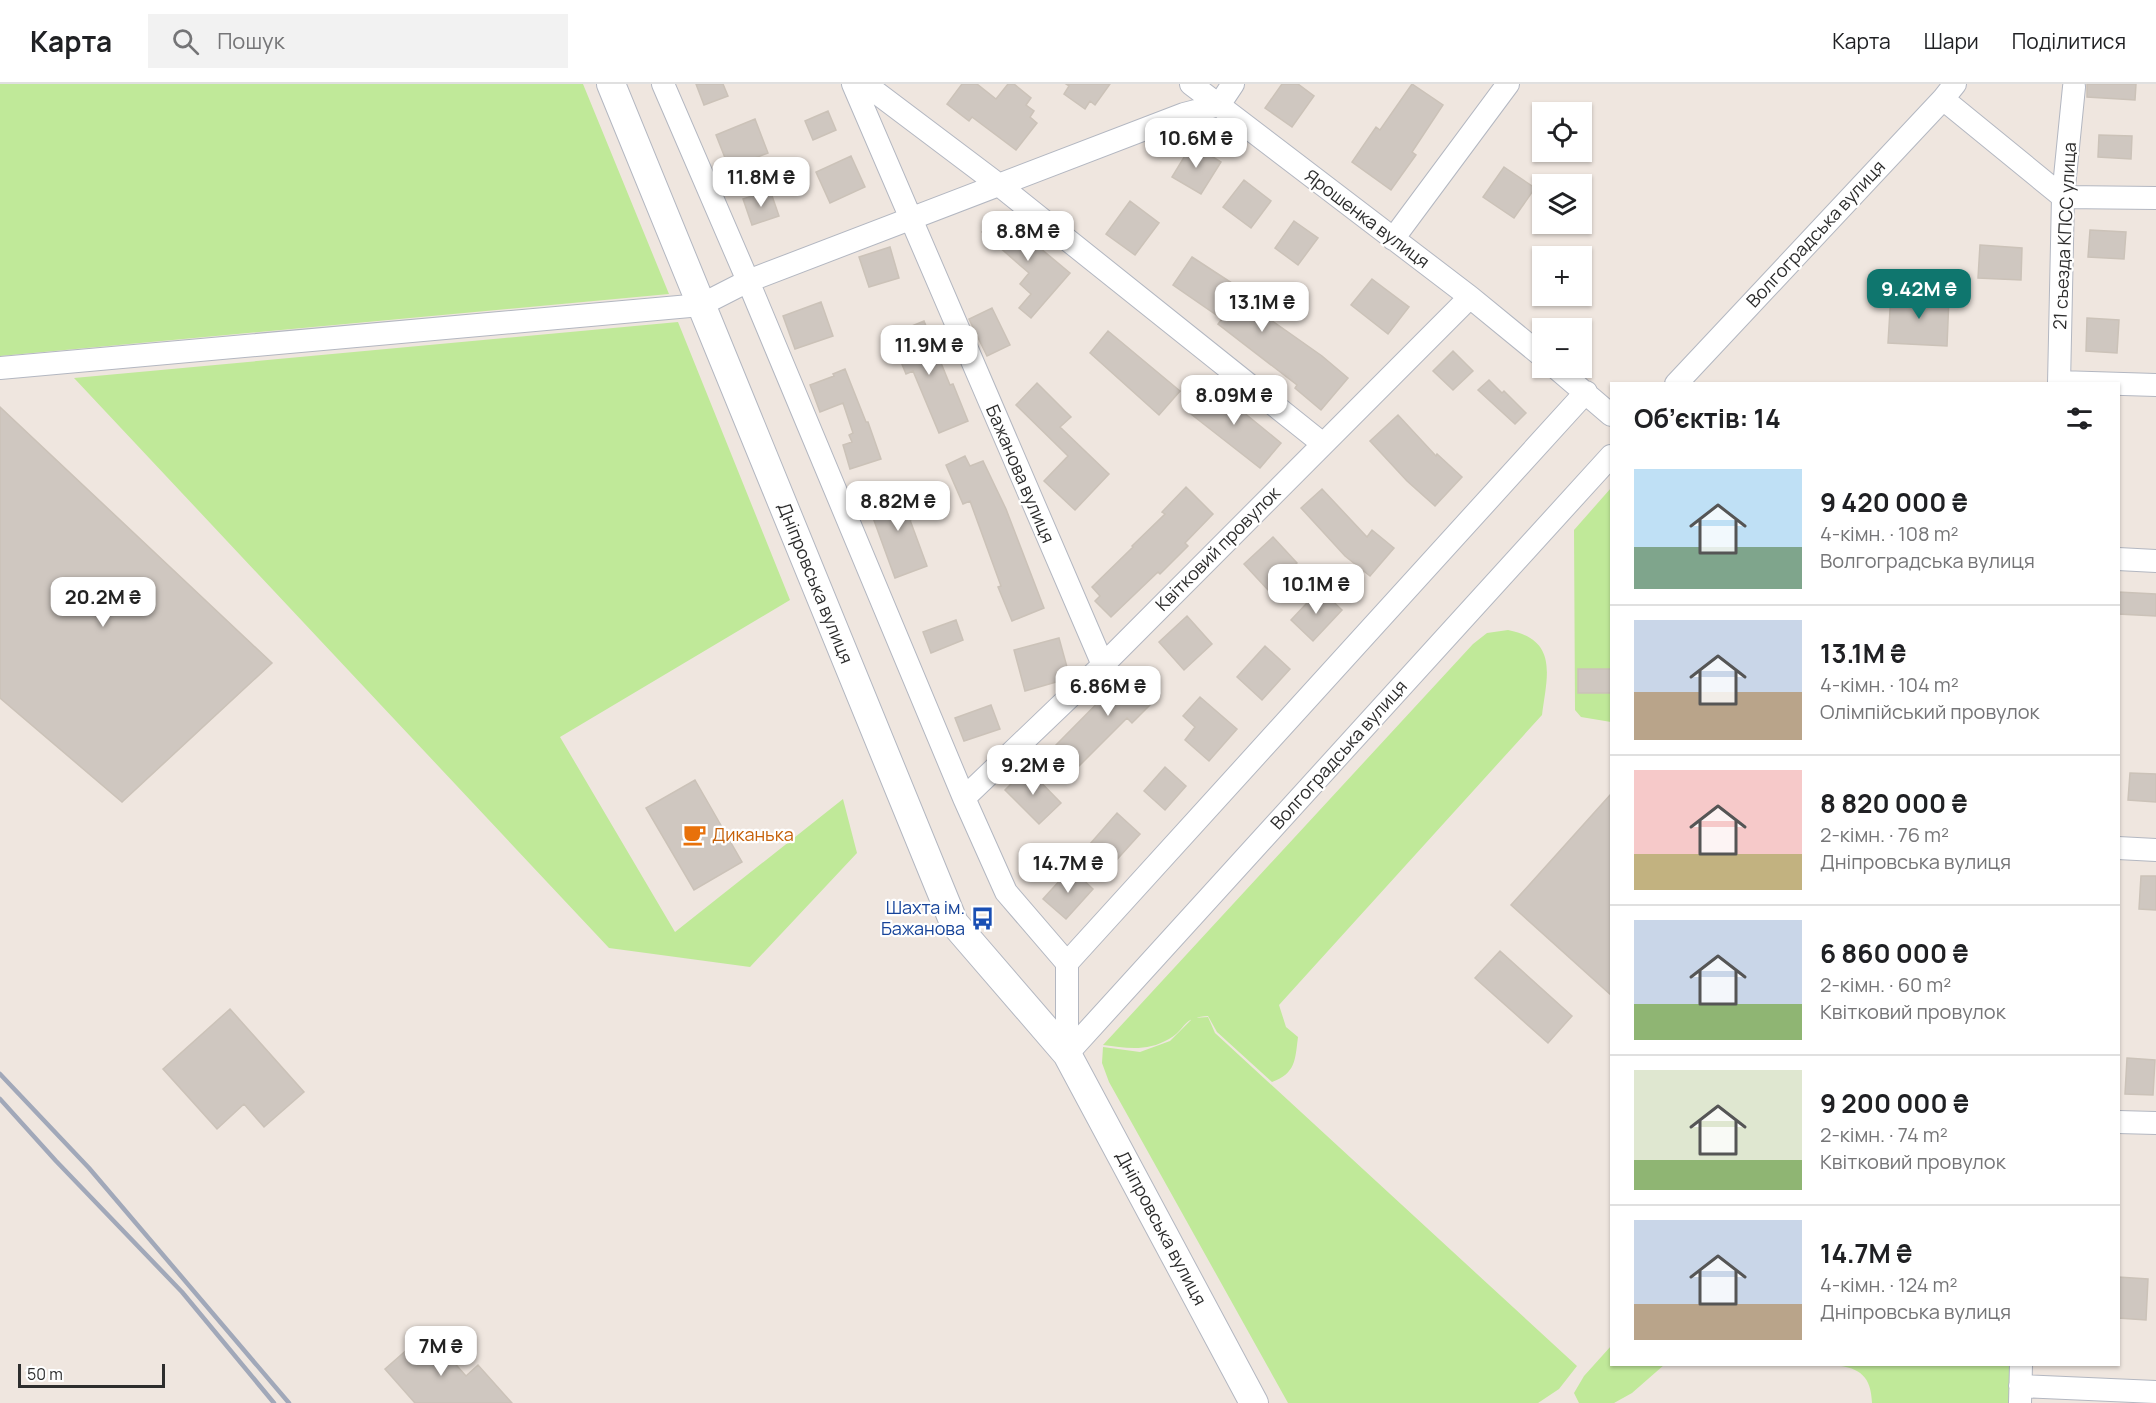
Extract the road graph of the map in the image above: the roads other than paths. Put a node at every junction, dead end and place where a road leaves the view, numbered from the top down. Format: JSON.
{"nodes":[{"id":1,"x":611,"y":84,"type":"edge"},
{"id":2,"x":663,"y":84,"type":"edge"},
{"id":3,"x":853,"y":84,"type":"edge"},
{"id":4,"x":865,"y":84,"type":"edge"},
{"id":5,"x":1191,"y":84,"type":"edge"},
{"id":6,"x":1233,"y":84,"type":"edge"},
{"id":7,"x":1508,"y":84,"type":"edge"},
{"id":8,"x":2074,"y":87,"type":"dead end"},
{"id":9,"x":1949,"y":92,"type":"edge"},
{"id":10,"x":1219,"y":105,"type":"junction"},
{"id":11,"x":999,"y":185,"type":"junction"},
{"id":12,"x":2063,"y":197,"type":"junction"},
{"id":13,"x":2156,"y":198,"type":"edge"},
{"id":14,"x":911,"y":219,"type":"junction"},
{"id":15,"x":1393,"y":239,"type":"junction"},
{"id":16,"x":748,"y":281,"type":"junction"},
{"id":17,"x":1470,"y":297,"type":"junction"},
{"id":18,"x":701,"y":305,"type":"junction"},
{"id":19,"x":1532,"y":348,"type":"edge"},
{"id":20,"x":0,"y":368,"type":"edge"},
{"id":21,"x":1568,"y":378,"type":"edge"},
{"id":22,"x":1684,"y":379,"type":"edge"},
{"id":23,"x":2059,"y":382,"type":"edge"},
{"id":24,"x":2120,"y":384,"type":"edge"},
{"id":25,"x":2156,"y":385,"type":"edge"},
{"id":26,"x":1586,"y":392,"type":"junction"},
{"id":27,"x":1610,"y":414,"type":"edge"},
{"id":28,"x":1323,"y":444,"type":"junction"},
{"id":29,"x":1610,"y":457,"type":"edge"},
{"id":30,"x":2120,"y":559,"type":"edge"},
{"id":31,"x":2156,"y":561,"type":"edge"},
{"id":32,"x":1103,"y":665,"type":"junction"},
{"id":33,"x":964,"y":798,"type":"junction"},
{"id":34,"x":2120,"y":849,"type":"edge"},
{"id":35,"x":2156,"y":850,"type":"edge"},
{"id":36,"x":1067,"y":963,"type":"junction"},
{"id":37,"x":1067,"y":1054,"type":"junction"},
{"id":38,"x":2120,"y":1122,"type":"edge"},
{"id":39,"x":2156,"y":1123,"type":"edge"},
{"id":40,"x":2020,"y":1385,"type":"edge"},
{"id":41,"x":2156,"y":1392,"type":"edge"},
{"id":42,"x":1254,"y":1403,"type":"edge"}],
"edges":[{"from":1,"to":18,"type":"street","name":"Дніпровська вулиця"},
{"from":2,"to":16,"type":"street"},
{"from":3,"to":14,"type":"street","name":"Бажанова вулиця"},
{"from":4,"to":11,"type":"street"},
{"from":5,"to":10,"type":"street","name":"Ярошенка вулиця"},
{"from":6,"to":10,"type":"street"},
{"from":7,"to":15,"type":"street"},
{"from":8,"to":12,"type":"street","name":"21 съезда КПСС улица"},
{"from":9,"to":12,"type":"street"},
{"from":9,"to":22,"type":"street","name":"Волгоградська вулиця"},
{"from":10,"to":11,"type":"street"},
{"from":10,"to":15,"type":"street","name":"Ярошенка вулиця"},
{"from":11,"to":14,"type":"street"},
{"from":11,"to":28,"type":"street"},
{"from":12,"to":13,"type":"street"},
{"from":12,"to":23,"type":"street","name":"21 съезда КПСС улица"},
{"from":14,"to":16,"type":"street"},
{"from":14,"to":32,"type":"street","name":"Бажанова вулиця"},
{"from":15,"to":17,"type":"street","name":"Ярошенка вулиця"},
{"from":16,"to":18,"type":"street"},
{"from":16,"to":33,"type":"street"},
{"from":17,"to":19,"type":"street","name":"Ярошенка вулиця"},
{"from":17,"to":28,"type":"street","name":"Квітковий провулок"},
{"from":18,"to":20,"type":"street"},
{"from":18,"to":37,"type":"street","name":"Дніпровська вулиця"},
{"from":21,"to":26,"type":"street"},
{"from":24,"to":25,"type":"street"},
{"from":26,"to":27,"type":"street"},
{"from":26,"to":36,"type":"street"},
{"from":28,"to":32,"type":"street","name":"Квітковий провулок"},
{"from":29,"to":37,"type":"street","name":"Волгоградська вулиця"},
{"from":30,"to":31,"type":"street"},
{"from":32,"to":33,"type":"street","name":"Квітковий провулок"},
{"from":33,"to":36,"type":"street"},
{"from":34,"to":35,"type":"street"},
{"from":36,"to":37,"type":"street","name":"Дніпровська вулиця"},
{"from":37,"to":42,"type":"street","name":"Дніпровська вулиця"},
{"from":38,"to":39,"type":"street"},
{"from":40,"to":41,"type":"street"}]}
